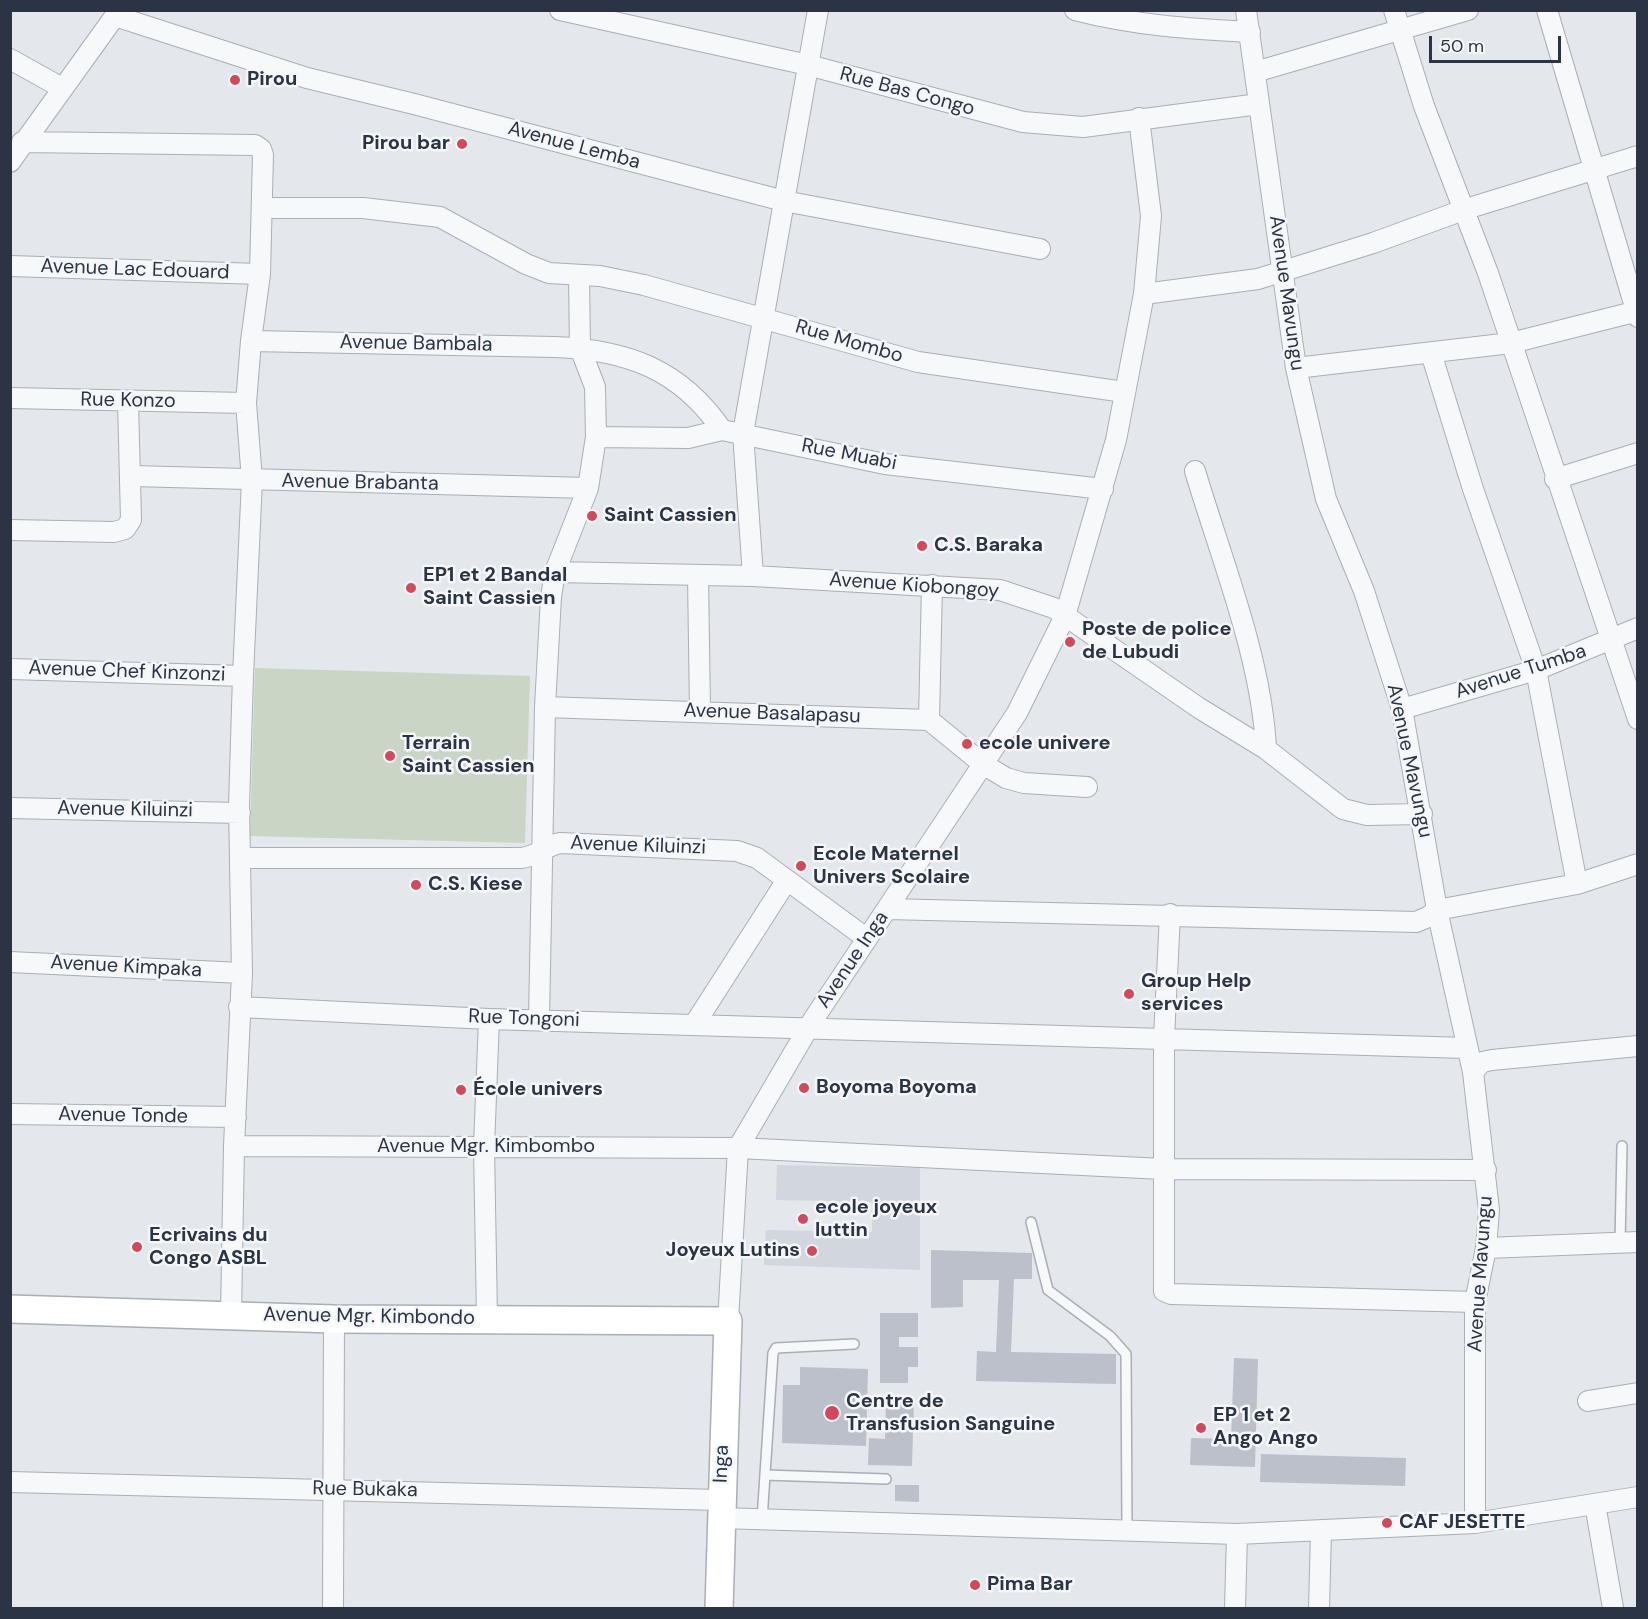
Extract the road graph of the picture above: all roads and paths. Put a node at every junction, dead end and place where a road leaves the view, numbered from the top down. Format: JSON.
{"nodes":[{"id":1,"x":560,"y":10,"type":"edge"},
{"id":2,"x":818,"y":10,"type":"edge"},
{"id":3,"x":1075,"y":10,"type":"edge"},
{"id":4,"x":1246,"y":10,"type":"edge"},
{"id":5,"x":1394,"y":10,"type":"edge"},
{"id":6,"x":1468,"y":10,"type":"edge"},
{"id":7,"x":1547,"y":10,"type":"edge"},
{"id":8,"x":115,"y":14,"type":"edge"},
{"id":9,"x":1400,"y":29,"type":"junction"},
{"id":10,"x":1250,"y":32,"type":"junction"},
{"id":11,"x":10,"y":59,"type":"edge"},
{"id":12,"x":808,"y":65,"type":"junction"},
{"id":13,"x":1255,"y":72,"type":"junction"},
{"id":14,"x":62,"y":88,"type":"junction"},
{"id":15,"x":1259,"y":104,"type":"junction"},
{"id":16,"x":1139,"y":118,"type":"junction"},
{"id":17,"x":22,"y":142,"type":"junction"},
{"id":18,"x":1638,"y":156,"type":"edge"},
{"id":19,"x":10,"y":162,"type":"edge"},
{"id":20,"x":1594,"y":167,"type":"junction"},
{"id":21,"x":784,"y":201,"type":"junction"},
{"id":22,"x":264,"y":208,"type":"junction"},
{"id":23,"x":1466,"y":209,"type":"junction"},
{"id":24,"x":1040,"y":249,"type":"dead end"},
{"id":25,"x":10,"y":266,"type":"edge"},
{"id":26,"x":1282,"y":272,"type":"junction"},
{"id":27,"x":260,"y":274,"type":"junction"},
{"id":28,"x":579,"y":275,"type":"junction"},
{"id":29,"x":1144,"y":294,"type":"junction"},
{"id":30,"x":1637,"y":314,"type":"edge"},
{"id":31,"x":762,"y":316,"type":"junction"},
{"id":32,"x":251,"y":341,"type":"junction"},
{"id":33,"x":1511,"y":344,"type":"junction"},
{"id":34,"x":580,"y":348,"type":"junction"},
{"id":35,"x":1431,"y":353,"type":"junction"},
{"id":36,"x":1296,"y":368,"type":"junction"},
{"id":37,"x":1124,"y":392,"type":"junction"},
{"id":38,"x":10,"y":398,"type":"edge"},
{"id":39,"x":128,"y":401,"type":"junction"},
{"id":40,"x":246,"y":403,"type":"junction"},
{"id":41,"x":722,"y":430,"type":"junction"},
{"id":42,"x":743,"y":434,"type":"junction"},
{"id":43,"x":596,"y":437,"type":"junction"},
{"id":44,"x":1638,"y":453,"type":"edge"},
{"id":45,"x":1195,"y":471,"type":"dead end"},
{"id":46,"x":132,"y":476,"type":"junction"},
{"id":47,"x":1555,"y":479,"type":"junction"},
{"id":48,"x":252,"y":480,"type":"junction"},
{"id":49,"x":588,"y":488,"type":"junction"},
{"id":50,"x":1103,"y":489,"type":"junction"},
{"id":51,"x":10,"y":530,"type":"edge"},
{"id":52,"x":555,"y":572,"type":"junction"},
{"id":53,"x":698,"y":575,"type":"junction"},
{"id":54,"x":753,"y":576,"type":"junction"},
{"id":55,"x":932,"y":585,"type":"junction"},
{"id":56,"x":1065,"y":616,"type":"junction"},
{"id":57,"x":1638,"y":628,"type":"edge"},
{"id":58,"x":1610,"y":641,"type":"junction"},
{"id":59,"x":10,"y":669,"type":"edge"},
{"id":60,"x":1536,"y":670,"type":"junction"},
{"id":61,"x":243,"y":676,"type":"junction"},
{"id":62,"x":545,"y":707,"type":"junction"},
{"id":63,"x":1402,"y":709,"type":"junction"},
{"id":64,"x":700,"y":711,"type":"junction"},
{"id":65,"x":1638,"y":719,"type":"edge"},
{"id":66,"x":929,"y":720,"type":"junction"},
{"id":67,"x":1266,"y":749,"type":"junction"},
{"id":68,"x":983,"y":764,"type":"junction"},
{"id":69,"x":1087,"y":787,"type":"dead end"},
{"id":70,"x":10,"y":808,"type":"edge"},
{"id":71,"x":240,"y":813,"type":"junction"},
{"id":72,"x":1422,"y":814,"type":"junction"},
{"id":73,"x":541,"y":852,"type":"junction"},
{"id":74,"x":241,"y":858,"type":"junction"},
{"id":75,"x":1638,"y":864,"type":"edge"},
{"id":76,"x":787,"y":880,"type":"junction"},
{"id":77,"x":1577,"y":884,"type":"junction"},
{"id":78,"x":887,"y":909,"type":"junction"},
{"id":79,"x":1437,"y":910,"type":"junction"},
{"id":80,"x":1170,"y":915,"type":"junction"},
{"id":81,"x":866,"y":938,"type":"junction"},
{"id":82,"x":10,"y":962,"type":"edge"},
{"id":83,"x":242,"y":973,"type":"junction"},
{"id":84,"x":239,"y":1007,"type":"junction"},
{"id":85,"x":489,"y":1019,"type":"junction"},
{"id":86,"x":539,"y":1019,"type":"junction"},
{"id":87,"x":694,"y":1025,"type":"junction"},
{"id":88,"x":809,"y":1026,"type":"junction"},
{"id":89,"x":1164,"y":1038,"type":"junction"},
{"id":90,"x":1638,"y":1046,"type":"edge"},
{"id":91,"x":1467,"y":1048,"type":"junction"},
{"id":92,"x":1473,"y":1072,"type":"junction"},
{"id":93,"x":10,"y":1114,"type":"edge"},
{"id":94,"x":236,"y":1117,"type":"junction"},
{"id":95,"x":234,"y":1146,"type":"junction"},
{"id":96,"x":1622,"y":1146,"type":"dead end"},
{"id":97,"x":484,"y":1147,"type":"junction"},
{"id":98,"x":738,"y":1148,"type":"junction"},
{"id":99,"x":1163,"y":1169,"type":"junction"},
{"id":100,"x":1486,"y":1170,"type":"junction"},
{"id":101,"x":1031,"y":1222,"type":"dead end"},
{"id":102,"x":1629,"y":1243,"type":"edge"},
{"id":103,"x":1486,"y":1248,"type":"junction"},
{"id":104,"x":1475,"y":1302,"type":"junction"},
{"id":105,"x":10,"y":1309,"type":"edge"},
{"id":106,"x":231,"y":1315,"type":"junction"},
{"id":107,"x":487,"y":1318,"type":"junction"},
{"id":108,"x":334,"y":1319,"type":"junction"},
{"id":109,"x":728,"y":1321,"type":"junction"},
{"id":110,"x":854,"y":1344,"type":"dead end"},
{"id":111,"x":1638,"y":1393,"type":"edge"},
{"id":112,"x":1588,"y":1401,"type":"dead end"},
{"id":113,"x":765,"y":1475,"type":"junction"},
{"id":114,"x":886,"y":1479,"type":"dead end"},
{"id":115,"x":10,"y":1482,"type":"edge"},
{"id":116,"x":333,"y":1489,"type":"junction"},
{"id":117,"x":1638,"y":1497,"type":"edge"},
{"id":118,"x":1595,"y":1504,"type":"junction"},
{"id":119,"x":720,"y":1509,"type":"junction"},
{"id":120,"x":762,"y":1520,"type":"junction"},
{"id":121,"x":1475,"y":1523,"type":"junction"},
{"id":122,"x":1127,"y":1528,"type":"junction"},
{"id":123,"x":1321,"y":1532,"type":"junction"},
{"id":124,"x":1237,"y":1534,"type":"junction"},
{"id":125,"x":333,"y":1608,"type":"edge"},
{"id":126,"x":718,"y":1608,"type":"edge"},
{"id":127,"x":1235,"y":1608,"type":"edge"},
{"id":128,"x":1319,"y":1608,"type":"edge"},
{"id":129,"x":1613,"y":1608,"type":"edge"}],
"edges":[{"from":1,"to":12,"type":"street","name":"Rue Bas Congo"},
{"from":2,"to":12,"type":"street"},
{"from":3,"to":10,"type":"street"},
{"from":4,"to":10,"type":"street","name":"Avenue Mavungu"},
{"from":5,"to":9,"type":"street"},
{"from":6,"to":9,"type":"street"},
{"from":7,"to":20,"type":"street"},
{"from":8,"to":14,"type":"street"},
{"from":8,"to":21,"type":"street","name":"Avenue Lemba"},
{"from":9,"to":13,"type":"street"},
{"from":9,"to":23,"type":"street"},
{"from":10,"to":13,"type":"street","name":"Avenue Mavungu"},
{"from":11,"to":14,"type":"street"},
{"from":12,"to":16,"type":"street","name":"Rue Bas Congo"},
{"from":12,"to":21,"type":"street"},
{"from":13,"to":15,"type":"street","name":"Avenue Mavungu"},
{"from":14,"to":17,"type":"street"},
{"from":15,"to":16,"type":"street","name":"Rue Bas Congo"},
{"from":15,"to":26,"type":"street","name":"Avenue Mavungu"},
{"from":16,"to":29,"type":"street","name":"Avenue Inga"},
{"from":17,"to":19,"type":"street"},
{"from":17,"to":22,"type":"street"},
{"from":18,"to":20,"type":"street"},
{"from":20,"to":23,"type":"street"},
{"from":20,"to":30,"type":"street"},
{"from":21,"to":24,"type":"street","name":"Avenue Lemba"},
{"from":21,"to":31,"type":"street"},
{"from":22,"to":27,"type":"street"},
{"from":22,"to":28,"type":"street","name":"Rue Mombo"},
{"from":23,"to":26,"type":"street"},
{"from":23,"to":33,"type":"street"},
{"from":25,"to":27,"type":"street","name":"Avenue Lac Edouard"},
{"from":26,"to":29,"type":"street"},
{"from":26,"to":36,"type":"street","name":"Avenue Mavungu"},
{"from":27,"to":32,"type":"street"},
{"from":28,"to":31,"type":"street","name":"Rue Mombo"},
{"from":28,"to":34,"type":"street"},
{"from":29,"to":37,"type":"street","name":"Avenue Inga"},
{"from":30,"to":33,"type":"street"},
{"from":31,"to":37,"type":"street","name":"Rue Mombo"},
{"from":31,"to":42,"type":"street"},
{"from":32,"to":34,"type":"street","name":"Avenue Bambala"},
{"from":32,"to":40,"type":"street"},
{"from":33,"to":35,"type":"street"},
{"from":33,"to":47,"type":"street"},
{"from":34,"to":41,"type":"street","name":"Avenue Bambala"},
{"from":34,"to":43,"type":"street"},
{"from":35,"to":36,"type":"street"},
{"from":35,"to":60,"type":"street"},
{"from":36,"to":63,"type":"street","name":"Avenue Mavungu"},
{"from":37,"to":50,"type":"street","name":"Avenue Inga"},
{"from":38,"to":39,"type":"street","name":"Rue Konzo"},
{"from":39,"to":40,"type":"street","name":"Rue Konzo"},
{"from":39,"to":46,"type":"street"},
{"from":40,"to":48,"type":"street"},
{"from":41,"to":42,"type":"street","name":"Rue Muabi"},
{"from":41,"to":43,"type":"street","name":"Rue Muabi"},
{"from":42,"to":50,"type":"street","name":"Rue Muabi"},
{"from":42,"to":54,"type":"street"},
{"from":43,"to":49,"type":"street"},
{"from":44,"to":47,"type":"street"},
{"from":45,"to":67,"type":"street"},
{"from":46,"to":48,"type":"street","name":"Avenue Brabanta"},
{"from":46,"to":51,"type":"street"},
{"from":47,"to":58,"type":"street"},
{"from":48,"to":49,"type":"street","name":"Avenue Brabanta"},
{"from":48,"to":61,"type":"street"},
{"from":49,"to":52,"type":"street"},
{"from":50,"to":56,"type":"street","name":"Avenue Inga"},
{"from":52,"to":53,"type":"street","name":"Avenue Kiobongoy"},
{"from":52,"to":62,"type":"street"},
{"from":53,"to":54,"type":"street","name":"Avenue Kiobongoy"},
{"from":53,"to":64,"type":"street"},
{"from":54,"to":55,"type":"street","name":"Avenue Kiobongoy"},
{"from":55,"to":56,"type":"street","name":"Avenue Kiobongoy"},
{"from":55,"to":66,"type":"street"},
{"from":56,"to":67,"type":"street","name":"Avenue Kiobongoy"},
{"from":56,"to":68,"type":"street","name":"Avenue Inga"},
{"from":57,"to":58,"type":"street","name":"Avenue Tumba"},
{"from":58,"to":60,"type":"street","name":"Avenue Tumba"},
{"from":58,"to":65,"type":"street"},
{"from":59,"to":61,"type":"street","name":"Avenue Chef Kinzonzi"},
{"from":60,"to":63,"type":"street","name":"Avenue Tumba"},
{"from":60,"to":77,"type":"street"},
{"from":61,"to":71,"type":"street"},
{"from":62,"to":64,"type":"street","name":"Avenue Basalapasu"},
{"from":62,"to":73,"type":"street"},
{"from":63,"to":72,"type":"street","name":"Avenue Mavungu"},
{"from":64,"to":66,"type":"street","name":"Avenue Basalapasu"},
{"from":66,"to":68,"type":"street"},
{"from":67,"to":72,"type":"street","name":"Avenue Kiobongoy"},
{"from":68,"to":69,"type":"street"},
{"from":68,"to":78,"type":"street","name":"Avenue Inga"},
{"from":70,"to":71,"type":"street","name":"Avenue Kiluinzi"},
{"from":71,"to":74,"type":"street"},
{"from":72,"to":79,"type":"street","name":"Avenue Mavungu"},
{"from":73,"to":74,"type":"street","name":"Avenue Kiluinzi"},
{"from":73,"to":76,"type":"street","name":"Avenue Kiluinzi"},
{"from":73,"to":86,"type":"street"},
{"from":74,"to":83,"type":"street"},
{"from":75,"to":77,"type":"street"},
{"from":76,"to":81,"type":"street","name":"Avenue Kiluinzi"},
{"from":76,"to":87,"type":"street"},
{"from":77,"to":79,"type":"street"},
{"from":78,"to":80,"type":"street"},
{"from":78,"to":81,"type":"street","name":"Avenue Inga"},
{"from":79,"to":80,"type":"street"},
{"from":79,"to":91,"type":"street","name":"Avenue Mavungu"},
{"from":80,"to":89,"type":"street"},
{"from":81,"to":88,"type":"street","name":"Avenue Inga"},
{"from":82,"to":83,"type":"street","name":"Avenue Kimpaka"},
{"from":83,"to":84,"type":"street"},
{"from":84,"to":85,"type":"street","name":"Rue Tongoni"},
{"from":84,"to":94,"type":"street"},
{"from":85,"to":86,"type":"street","name":"Rue Tongoni"},
{"from":85,"to":97,"type":"street"},
{"from":86,"to":87,"type":"street","name":"Rue Tongoni"},
{"from":87,"to":88,"type":"street","name":"Rue Tongoni"},
{"from":88,"to":89,"type":"street","name":"Rue Tongoni"},
{"from":88,"to":98,"type":"street","name":"Avenue Inga"},
{"from":89,"to":91,"type":"street","name":"Rue Tongoni"},
{"from":89,"to":99,"type":"street"},
{"from":90,"to":92,"type":"street"},
{"from":91,"to":92,"type":"street","name":"Avenue Mavungu"},
{"from":92,"to":100,"type":"street","name":"Avenue Mavungu"},
{"from":93,"to":94,"type":"street","name":"Avenue Tonde"},
{"from":94,"to":95,"type":"street"},
{"from":95,"to":97,"type":"street","name":"Avenue Mgr. Kimbombo"},
{"from":95,"to":106,"type":"street"},
{"from":96,"to":102,"type":"lane"},
{"from":97,"to":98,"type":"street","name":"Avenue Mgr. Kimbombo"},
{"from":97,"to":107,"type":"street"},
{"from":98,"to":99,"type":"street","name":"Avenue Mgr. Kimbombo"},
{"from":98,"to":109,"type":"street","name":"Avenue Inga"},
{"from":99,"to":100,"type":"street","name":"Avenue Mgr. Kimbombo"},
{"from":99,"to":104,"type":"street"},
{"from":100,"to":103,"type":"street","name":"Avenue Mavungu"},
{"from":101,"to":122,"type":"lane"},
{"from":102,"to":103,"type":"street"},
{"from":103,"to":104,"type":"street","name":"Avenue Mavungu"},
{"from":104,"to":121,"type":"street","name":"Avenue Mavungu"},
{"from":105,"to":106,"type":"street","name":"Avenue Mgr. Kimbondo"},
{"from":106,"to":108,"type":"street","name":"Avenue Mgr. Kimbondo"},
{"from":107,"to":108,"type":"street","name":"Avenue Mgr. Kimbondo"},
{"from":107,"to":109,"type":"street","name":"Avenue Mgr. Kimbondo"},
{"from":108,"to":116,"type":"street"},
{"from":109,"to":119,"type":"street","name":"Inga"},
{"from":110,"to":113,"type":"lane"},
{"from":111,"to":112,"type":"street"},
{"from":113,"to":114,"type":"lane"},
{"from":113,"to":120,"type":"lane"},
{"from":115,"to":116,"type":"street","name":"Rue Bukaka"},
{"from":116,"to":119,"type":"street","name":"Rue Bukaka"},
{"from":116,"to":125,"type":"street"},
{"from":117,"to":118,"type":"street","name":"Rue Bukaka"},
{"from":118,"to":121,"type":"street","name":"Rue Bukaka"},
{"from":118,"to":129,"type":"street"},
{"from":119,"to":120,"type":"street","name":"Rue Bukaka"},
{"from":119,"to":126,"type":"street","name":"Inga"},
{"from":120,"to":122,"type":"street","name":"Rue Bukaka"},
{"from":121,"to":123,"type":"street","name":"Rue Bukaka"},
{"from":122,"to":124,"type":"street","name":"Rue Bukaka"},
{"from":123,"to":124,"type":"street","name":"Rue Bukaka"},
{"from":123,"to":128,"type":"street"},
{"from":124,"to":127,"type":"street"}]}
